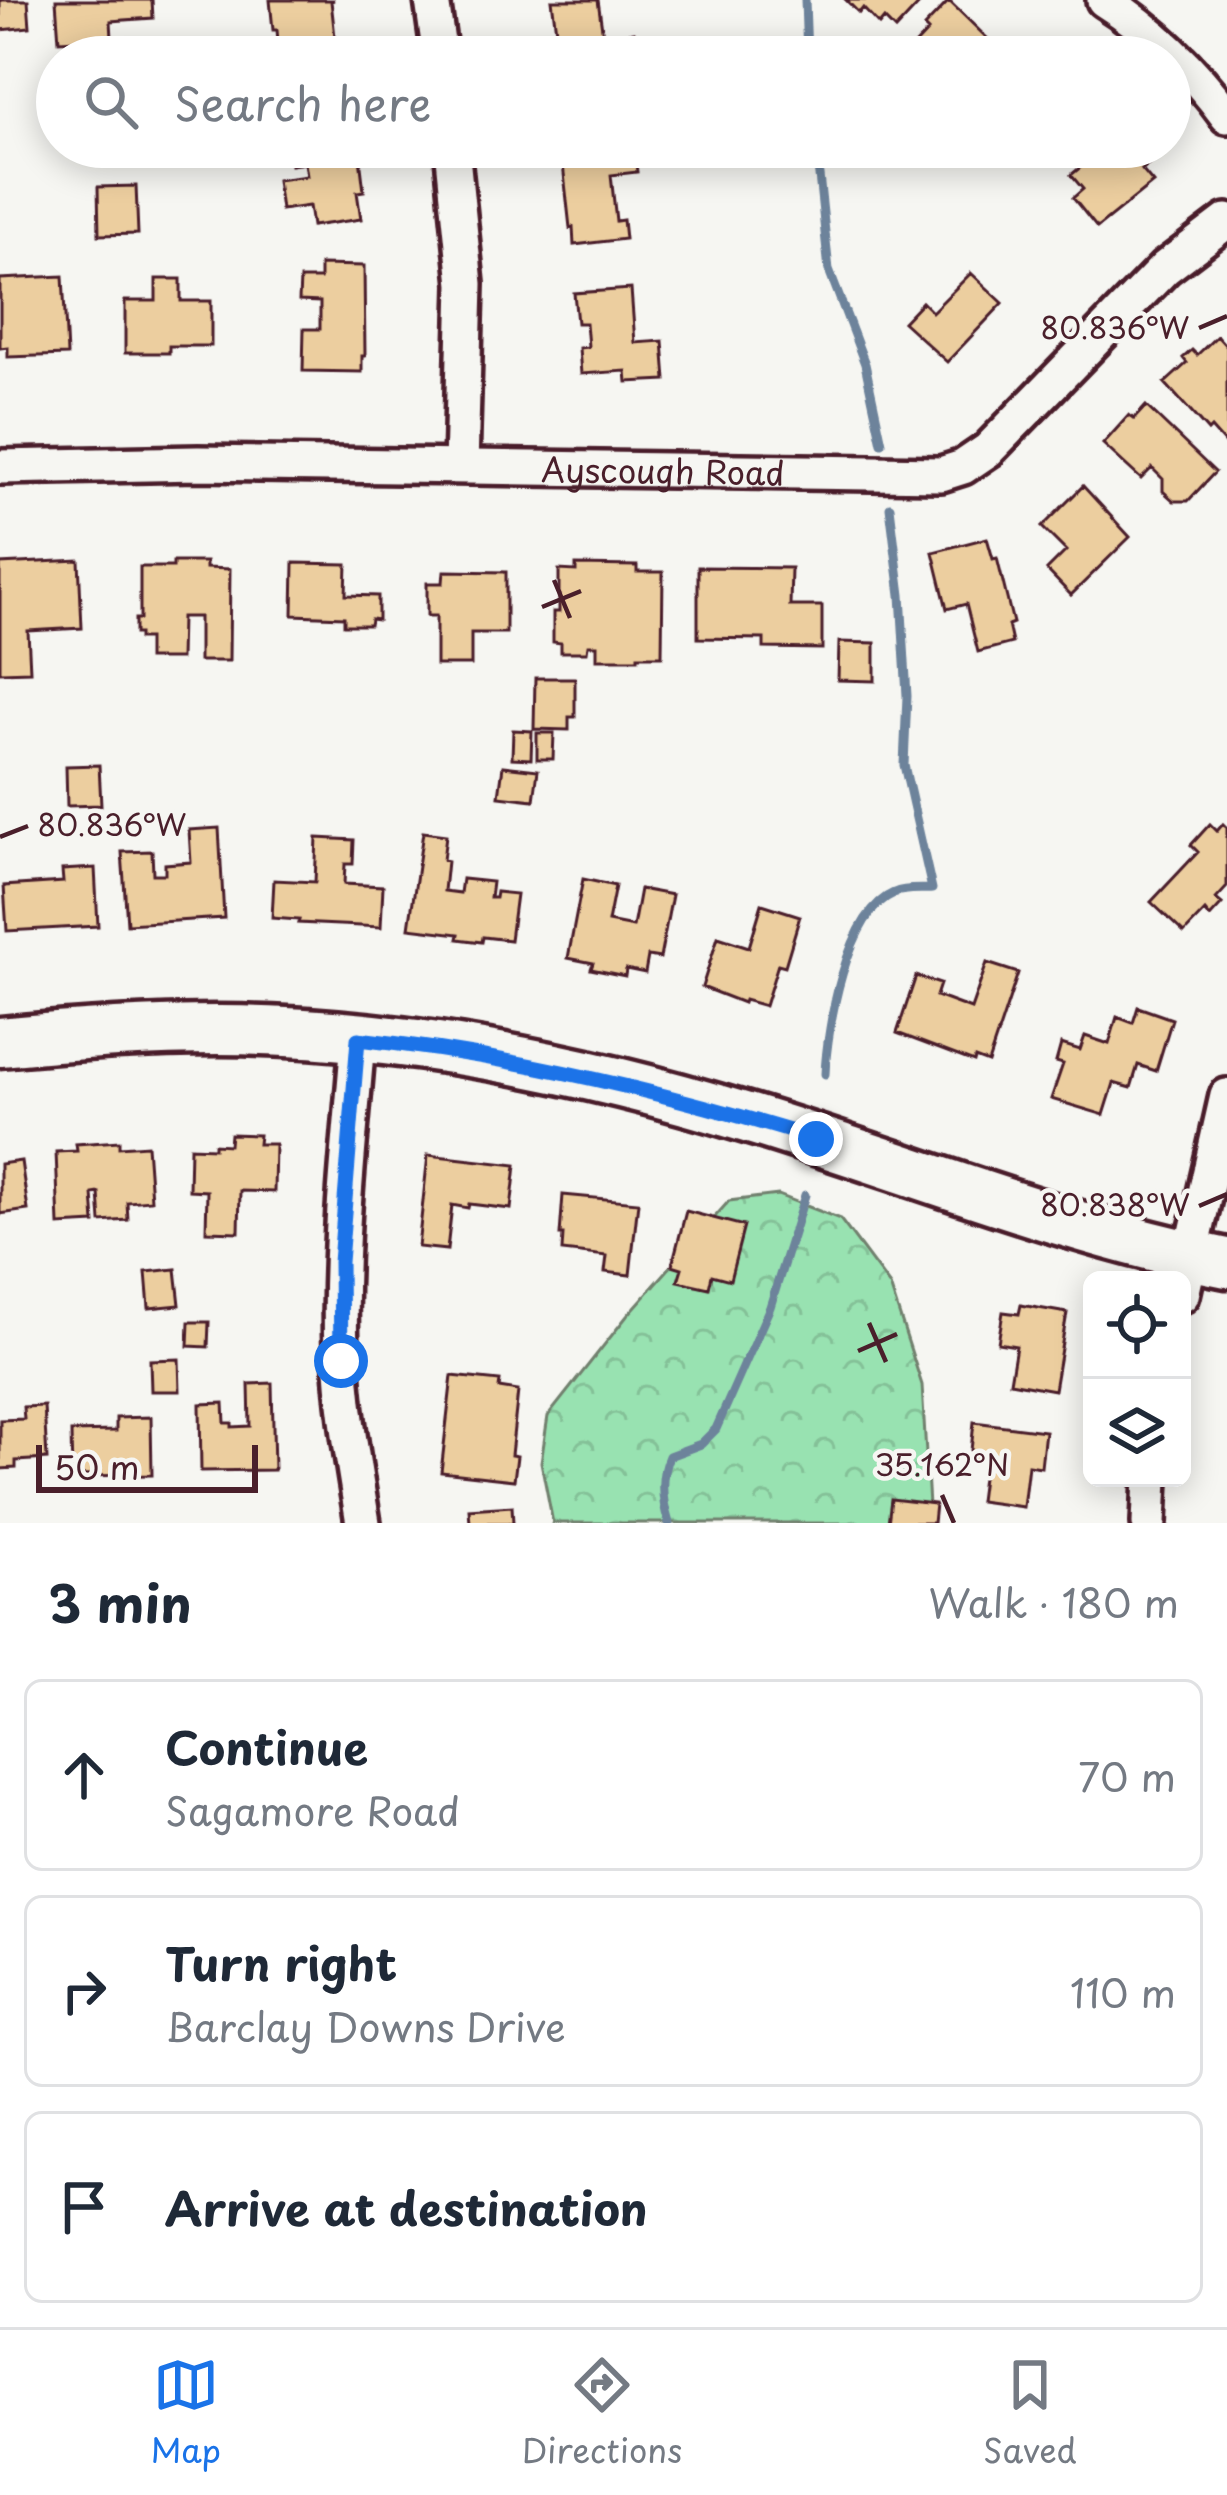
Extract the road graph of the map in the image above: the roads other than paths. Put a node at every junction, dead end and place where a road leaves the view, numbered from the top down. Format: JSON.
{"nodes":[{"id":1,"x":432,"y":0,"type":"edge"},
{"id":2,"x":1104,"y":0,"type":"edge"},
{"id":3,"x":437,"y":36,"type":"edge"},
{"id":4,"x":1152,"y":36,"type":"edge"},
{"id":5,"x":1191,"y":75,"type":"edge"},
{"id":6,"x":1227,"y":116,"type":"edge"},
{"id":7,"x":454,"y":168,"type":"edge"},
{"id":8,"x":1227,"y":221,"type":"edge"},
{"id":9,"x":0,"y":466,"type":"edge"},
{"id":10,"x":460,"y":466,"type":"junction"},
{"id":11,"x":358,"y":1039,"type":"junction"},
{"id":12,"x":0,"y":1042,"type":"edge"},
{"id":13,"x":1227,"y":1096,"type":"edge"},
{"id":14,"x":1200,"y":1271,"type":"edge"},
{"id":15,"x":1151,"y":1487,"type":"edge"},
{"id":16,"x":363,"y":1523,"type":"edge"},
{"id":17,"x":1149,"y":1523,"type":"edge"}],
"edges":[{"from":1,"to":3,"type":"street"},
{"from":2,"to":4,"type":"street"},
{"from":5,"to":6,"type":"street"},
{"from":7,"to":10,"type":"street"},
{"from":8,"to":10,"type":"street","name":"Ayscough Road"},
{"from":9,"to":10,"type":"street","name":"Ayscough Road"},
{"from":11,"to":12,"type":"street"},
{"from":11,"to":14,"type":"street"},
{"from":11,"to":16,"type":"street"},
{"from":13,"to":14,"type":"street"},
{"from":15,"to":17,"type":"street"}]}
